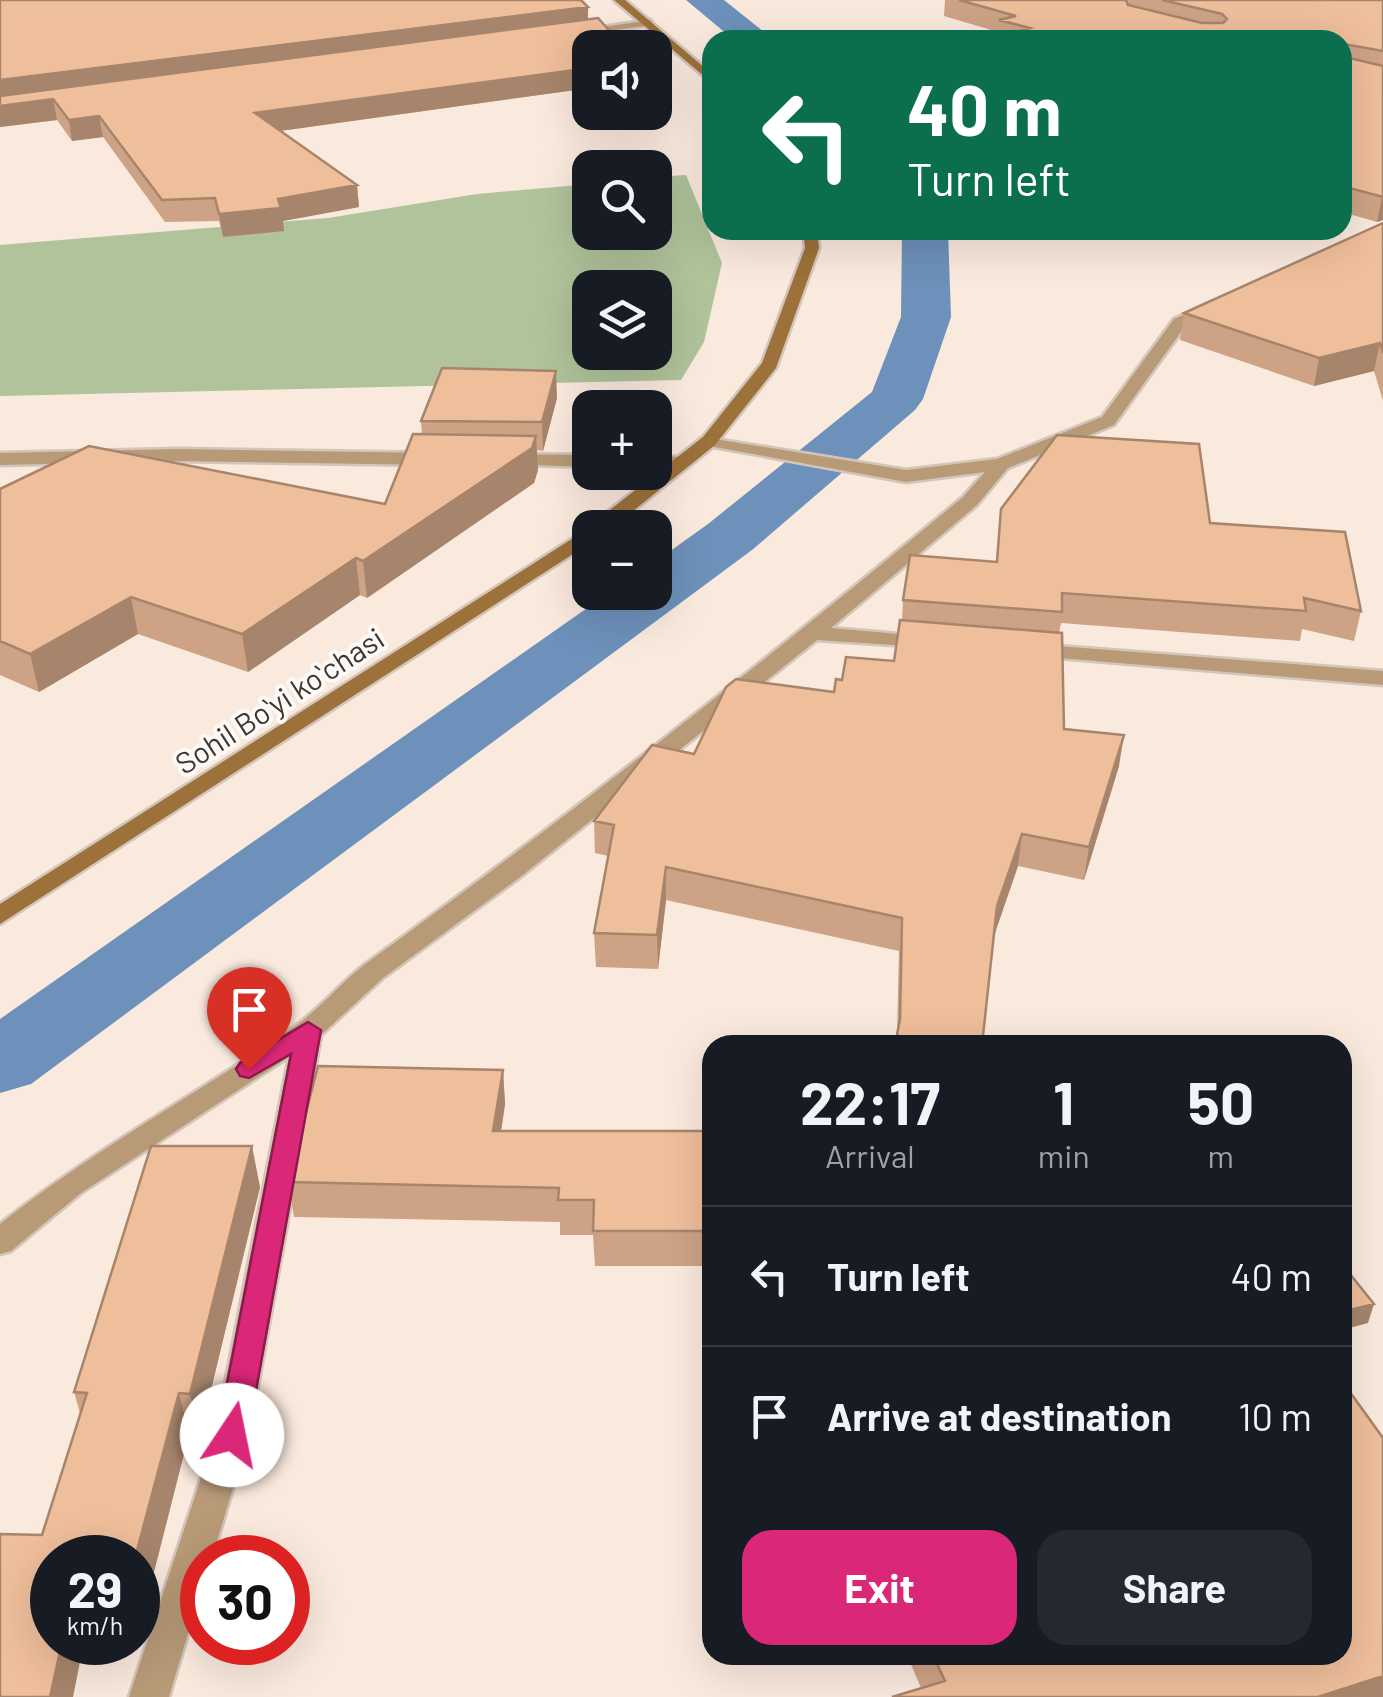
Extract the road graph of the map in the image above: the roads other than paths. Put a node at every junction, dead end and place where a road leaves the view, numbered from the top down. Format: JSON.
{"nodes":[{"id":1,"x":619,"y":0,"type":"edge"},
{"id":2,"x":650,"y":23,"type":"junction"},
{"id":3,"x":551,"y":36,"type":"edge"},
{"id":4,"x":702,"y":71,"type":"edge"},
{"id":5,"x":811,"y":240,"type":"edge"},
{"id":6,"x":1229,"y":299,"type":"edge"},
{"id":7,"x":709,"y":441,"type":"junction"},
{"id":8,"x":0,"y":459,"type":"edge"},
{"id":9,"x":452,"y":459,"type":"edge"},
{"id":10,"x":492,"y":460,"type":"edge"},
{"id":11,"x":572,"y":461,"type":"edge"},
{"id":12,"x":672,"y":463,"type":"edge"},
{"id":13,"x":683,"y":463,"type":"junction"},
{"id":14,"x":1001,"y":464,"type":"junction"},
{"id":15,"x":622,"y":510,"type":"edge"},
{"id":16,"x":572,"y":546,"type":"edge"},
{"id":17,"x":812,"y":633,"type":"junction"},
{"id":18,"x":950,"y":644,"type":"edge"},
{"id":19,"x":1009,"y":649,"type":"edge"},
{"id":20,"x":1383,"y":678,"type":"edge"},
{"id":21,"x":0,"y":916,"type":"edge"},
{"id":22,"x":308,"y":1030,"type":"junction"},
{"id":23,"x":0,"y":1242,"type":"edge"},
{"id":24,"x":149,"y":1697,"type":"edge"}],
"edges":[{"from":1,"to":2,"type":"main road"},
{"from":2,"to":3,"type":"street"},
{"from":2,"to":4,"type":"main road"},
{"from":5,"to":7,"type":"main road"},
{"from":6,"to":14,"type":"street"},
{"from":7,"to":13,"type":"main road"},
{"from":7,"to":14,"type":"street"},
{"from":8,"to":9,"type":"street"},
{"from":10,"to":11,"type":"street"},
{"from":12,"to":13,"type":"street"},
{"from":13,"to":15,"type":"main road"},
{"from":14,"to":17,"type":"street"},
{"from":16,"to":21,"type":"main road","name":"Sohil Boʻyi koʻchasi"},
{"from":17,"to":18,"type":"street"},
{"from":17,"to":22,"type":"street"},
{"from":19,"to":20,"type":"street"},
{"from":22,"to":23,"type":"street"},
{"from":22,"to":24,"type":"street"}]}
